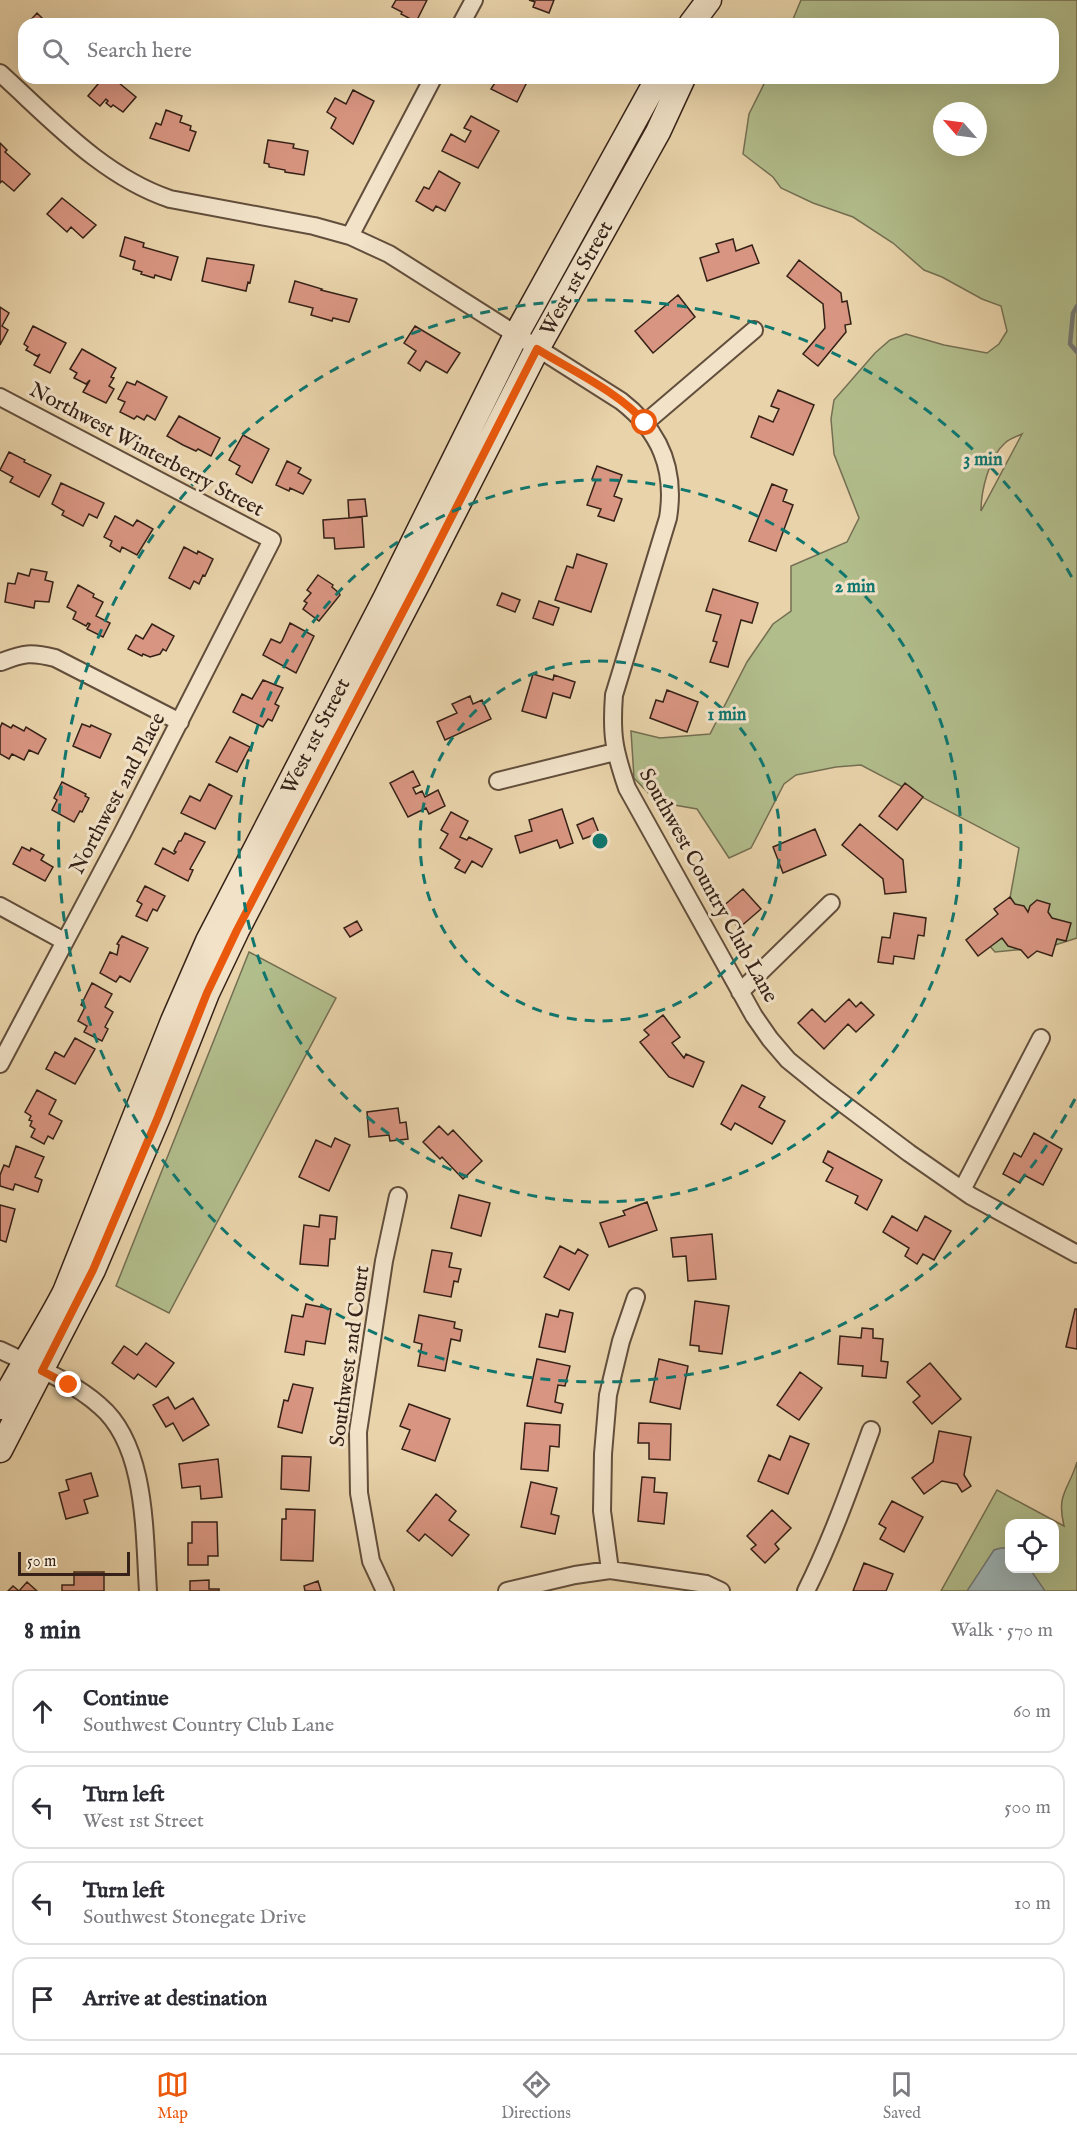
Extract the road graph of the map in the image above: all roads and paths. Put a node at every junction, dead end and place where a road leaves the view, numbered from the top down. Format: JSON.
{"nodes":[{"id":1,"x":474,"y":0,"type":"edge"},
{"id":2,"x":711,"y":0,"type":"edge"},
{"id":3,"x":464,"y":18,"type":"edge"},
{"id":4,"x":696,"y":18,"type":"edge"},
{"id":5,"x":706,"y":18,"type":"edge"},
{"id":6,"x":0,"y":74,"type":"edge"},
{"id":7,"x":430,"y":84,"type":"edge"},
{"id":8,"x":655,"y":84,"type":"edge"},
{"id":9,"x":680,"y":84,"type":"edge"},
{"id":10,"x":350,"y":236,"type":"junction"},
{"id":11,"x":754,"y":330,"type":"dead end"},
{"id":12,"x":526,"y":342,"type":"junction"},
{"id":13,"x":0,"y":397,"type":"edge"},
{"id":14,"x":645,"y":423,"type":"junction"},
{"id":15,"x":272,"y":540,"type":"joint"},
{"id":16,"x":1,"y":662,"type":"edge"},
{"id":17,"x":180,"y":722,"type":"junction"},
{"id":18,"x":615,"y":752,"type":"junction"},
{"id":19,"x":498,"y":781,"type":"dead end"},
{"id":20,"x":831,"y":903,"type":"dead end"},
{"id":21,"x":0,"y":906,"type":"edge"},
{"id":22,"x":64,"y":941,"type":"junction"},
{"id":23,"x":740,"y":992,"type":"junction"},
{"id":24,"x":1041,"y":1038,"type":"dead end"},
{"id":25,"x":0,"y":1064,"type":"edge"},
{"id":26,"x":962,"y":1190,"type":"junction"},
{"id":27,"x":398,"y":1196,"type":"dead end"},
{"id":28,"x":1077,"y":1254,"type":"edge"},
{"id":29,"x":636,"y":1297,"type":"dead end"},
{"id":30,"x":0,"y":1350,"type":"edge"},
{"id":31,"x":33,"y":1366,"type":"junction"},
{"id":32,"x":0,"y":1407,"type":"edge"},
{"id":33,"x":871,"y":1430,"type":"dead end"},
{"id":34,"x":0,"y":1450,"type":"edge"},
{"id":35,"x":610,"y":1570,"type":"junction"},
{"id":36,"x":148,"y":1591,"type":"edge"},
{"id":37,"x":385,"y":1591,"type":"edge"},
{"id":38,"x":513,"y":1591,"type":"edge"},
{"id":39,"x":721,"y":1591,"type":"edge"},
{"id":40,"x":806,"y":1591,"type":"edge"}],
"edges":[{"from":1,"to":3,"type":"street"},
{"from":2,"to":4,"type":"main road"},
{"from":2,"to":5,"type":"main road"},
{"from":6,"to":10,"type":"street","name":"Southwest Country Club Lane"},
{"from":7,"to":10,"type":"street"},
{"from":8,"to":12,"type":"main road","name":"West 1st Street"},
{"from":9,"to":12,"type":"main road","name":"West 1st Street"},
{"from":10,"to":12,"type":"street","name":"Southwest Country Club Lane"},
{"from":11,"to":14,"type":"street"},
{"from":12,"to":14,"type":"street","name":"Southwest Country Club Lane"},
{"from":12,"to":31,"type":"main road","name":"West 1st Street"},
{"from":13,"to":15,"type":"street","name":"Northwest Winterberry Street"},
{"from":14,"to":18,"type":"street","name":"Southwest Country Club Lane"},
{"from":15,"to":17,"type":"street","name":"Northwest 2nd Place"},
{"from":16,"to":17,"type":"street"},
{"from":17,"to":22,"type":"street","name":"Northwest 2nd Place"},
{"from":18,"to":19,"type":"street"},
{"from":18,"to":23,"type":"street","name":"Southwest Country Club Lane"},
{"from":20,"to":23,"type":"street"},
{"from":21,"to":22,"type":"street"},
{"from":22,"to":25,"type":"street","name":"Northwest 2nd Place"},
{"from":23,"to":26,"type":"street","name":"Southwest Country Club Lane"},
{"from":24,"to":26,"type":"street"},
{"from":26,"to":28,"type":"street","name":"Southwest Country Club Lane"},
{"from":27,"to":37,"type":"street","name":"Southwest 2nd Court"},
{"from":29,"to":35,"type":"street"},
{"from":30,"to":31,"type":"street"},
{"from":31,"to":32,"type":"main road","name":"West 1st Street"},
{"from":31,"to":34,"type":"main road","name":"West 1st Street"},
{"from":31,"to":36,"type":"street"},
{"from":33,"to":40,"type":"street"},
{"from":35,"to":38,"type":"street"},
{"from":35,"to":39,"type":"street"}]}
